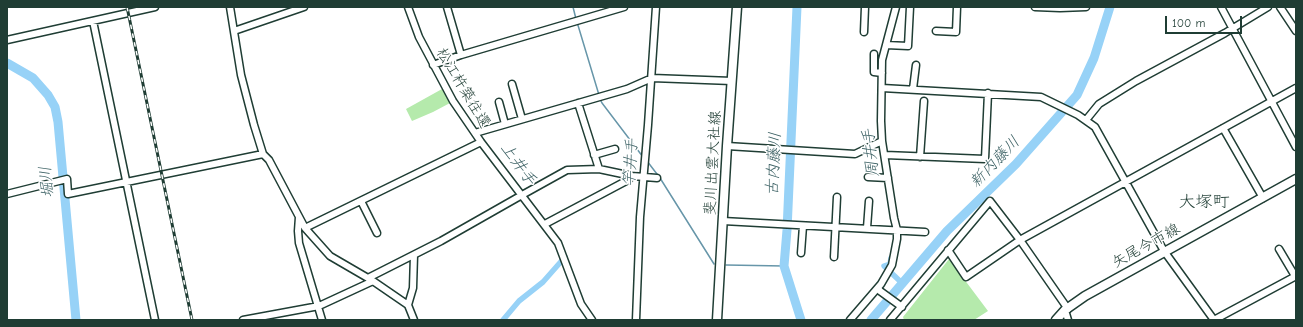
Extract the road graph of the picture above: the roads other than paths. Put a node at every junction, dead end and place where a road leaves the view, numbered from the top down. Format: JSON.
{"nodes":[{"id":1,"x":155,"y":7,"type":"edge"},
{"id":2,"x":230,"y":7,"type":"edge"},
{"id":3,"x":304,"y":7,"type":"edge"},
{"id":4,"x":408,"y":7,"type":"edge"},
{"id":5,"x":447,"y":7,"type":"edge"},
{"id":6,"x":624,"y":7,"type":"edge"},
{"id":7,"x":656,"y":7,"type":"edge"},
{"id":8,"x":737,"y":7,"type":"edge"},
{"id":9,"x":865,"y":7,"type":"edge"},
{"id":10,"x":896,"y":7,"type":"edge"},
{"id":11,"x":910,"y":7,"type":"edge"},
{"id":12,"x":957,"y":7,"type":"edge"},
{"id":13,"x":1035,"y":7,"type":"edge"},
{"id":14,"x":1083,"y":7,"type":"edge"},
{"id":15,"x":1221,"y":7,"type":"edge"},
{"id":16,"x":1268,"y":7,"type":"edge"},
{"id":17,"x":1280,"y":7,"type":"edge"},
{"id":18,"x":93,"y":21,"type":"junction"},
{"id":19,"x":1232,"y":27,"type":"junction"},
{"id":20,"x":234,"y":31,"type":"junction"},
{"id":21,"x":936,"y":31,"type":"dead end"},
{"id":22,"x":1296,"y":31,"type":"edge"},
{"id":23,"x":864,"y":32,"type":"dead end"},
{"id":24,"x":7,"y":40,"type":"edge"},
{"id":25,"x":886,"y":45,"type":"junction"},
{"id":26,"x":874,"y":54,"type":"dead end"},
{"id":27,"x":461,"y":55,"type":"junction"},
{"id":28,"x":433,"y":65,"type":"junction"},
{"id":29,"x":916,"y":65,"type":"dead end"},
{"id":30,"x":882,"y":73,"type":"junction"},
{"id":31,"x":652,"y":78,"type":"junction"},
{"id":32,"x":732,"y":81,"type":"junction"},
{"id":33,"x":512,"y":84,"type":"dead end"},
{"id":34,"x":882,"y":88,"type":"junction"},
{"id":35,"x":1296,"y":88,"type":"edge"},
{"id":36,"x":913,"y":89,"type":"junction"},
{"id":37,"x":988,"y":93,"type":"junction"},
{"id":38,"x":924,"y":101,"type":"dead end"},
{"id":39,"x":499,"y":102,"type":"dead end"},
{"id":40,"x":1271,"y":102,"type":"junction"},
{"id":41,"x":578,"y":103,"type":"junction"},
{"id":42,"x":522,"y":119,"type":"junction"},
{"id":43,"x":1086,"y":120,"type":"junction"},
{"id":44,"x":505,"y":124,"type":"junction"},
{"id":45,"x":1223,"y":128,"type":"junction"},
{"id":46,"x":475,"y":133,"type":"junction"},
{"id":47,"x":882,"y":141,"type":"junction"},
{"id":48,"x":481,"y":142,"type":"junction"},
{"id":49,"x":727,"y":146,"type":"junction"},
{"id":50,"x":1296,"y":147,"type":"edge"},
{"id":51,"x":615,"y":149,"type":"dead end"},
{"id":52,"x":263,"y":154,"type":"junction"},
{"id":53,"x":594,"y":155,"type":"junction"},
{"id":54,"x":884,"y":156,"type":"junction"},
{"id":55,"x":920,"y":157,"type":"junction"},
{"id":56,"x":599,"y":169,"type":"junction"},
{"id":57,"x":632,"y":176,"type":"junction"},
{"id":58,"x":644,"y":176,"type":"junction"},
{"id":59,"x":868,"y":177,"type":"dead end"},
{"id":60,"x":657,"y":178,"type":"dead end"},
{"id":61,"x":888,"y":178,"type":"junction"},
{"id":62,"x":1296,"y":179,"type":"edge"},
{"id":63,"x":1126,"y":182,"type":"junction"},
{"id":64,"x":127,"y":183,"type":"junction"},
{"id":65,"x":7,"y":194,"type":"edge"},
{"id":66,"x":522,"y":195,"type":"junction"},
{"id":67,"x":837,"y":197,"type":"dead end"},
{"id":68,"x":1263,"y":198,"type":"junction"},
{"id":69,"x":362,"y":201,"type":"junction"},
{"id":70,"x":869,"y":201,"type":"dead end"},
{"id":71,"x":298,"y":217,"type":"junction"},
{"id":72,"x":723,"y":221,"type":"junction"},
{"id":73,"x":544,"y":224,"type":"junction"},
{"id":74,"x":803,"y":226,"type":"junction"},
{"id":75,"x":836,"y":226,"type":"junction"},
{"id":76,"x":306,"y":228,"type":"junction"},
{"id":77,"x":867,"y":228,"type":"junction"},
{"id":78,"x":897,"y":230,"type":"junction"},
{"id":79,"x":925,"y":232,"type":"dead end"},
{"id":80,"x":377,"y":233,"type":"dead end"},
{"id":81,"x":1020,"y":240,"type":"junction"},
{"id":82,"x":1279,"y":249,"type":"dead end"},
{"id":83,"x":948,"y":250,"type":"junction"},
{"id":84,"x":1164,"y":251,"type":"junction"},
{"id":85,"x":801,"y":253,"type":"dead end"},
{"id":86,"x":414,"y":255,"type":"junction"},
{"id":87,"x":834,"y":257,"type":"dead end"},
{"id":88,"x":1296,"y":276,"type":"edge"},
{"id":89,"x":370,"y":279,"type":"junction"},
{"id":90,"x":879,"y":289,"type":"junction"},
{"id":91,"x":408,"y":304,"type":"junction"},
{"id":92,"x":318,"y":306,"type":"junction"},
{"id":93,"x":901,"y":306,"type":"junction"},
{"id":94,"x":1066,"y":310,"type":"junction"},
{"id":95,"x":154,"y":320,"type":"edge"},
{"id":96,"x":243,"y":320,"type":"edge"},
{"id":97,"x":322,"y":320,"type":"edge"},
{"id":98,"x":414,"y":320,"type":"edge"},
{"id":99,"x":592,"y":320,"type":"edge"},
{"id":100,"x":636,"y":320,"type":"edge"},
{"id":101,"x":717,"y":320,"type":"edge"},
{"id":102,"x":850,"y":320,"type":"edge"},
{"id":103,"x":890,"y":320,"type":"edge"},
{"id":104,"x":1056,"y":320,"type":"edge"},
{"id":105,"x":1068,"y":320,"type":"edge"}],
"edges":[{"from":1,"to":18,"type":"street"},
{"from":2,"to":20,"type":"street"},
{"from":3,"to":20,"type":"street"},
{"from":4,"to":28,"type":"street","name":"松江杵築往還"},
{"from":5,"to":27,"type":"street"},
{"from":6,"to":27,"type":"street"},
{"from":7,"to":31,"type":"street"},
{"from":8,"to":32,"type":"main road","name":"斐川出雲大社線"},
{"from":9,"to":23,"type":"street"},
{"from":10,"to":25,"type":"street"},
{"from":11,"to":25,"type":"street"},
{"from":12,"to":21,"type":"street"},
{"from":13,"to":14,"type":"street"},
{"from":15,"to":19,"type":"street"},
{"from":16,"to":19,"type":"street"},
{"from":17,"to":22,"type":"street"},
{"from":18,"to":24,"type":"street"},
{"from":18,"to":64,"type":"street"},
{"from":19,"to":40,"type":"street"},
{"from":19,"to":43,"type":"street"},
{"from":20,"to":52,"type":"street"},
{"from":25,"to":30,"type":"street"},
{"from":26,"to":30,"type":"street"},
{"from":27,"to":28,"type":"street"},
{"from":28,"to":46,"type":"street","name":"松江杵築往還"},
{"from":29,"to":36,"type":"street"},
{"from":30,"to":34,"type":"street"},
{"from":31,"to":32,"type":"street"},
{"from":31,"to":41,"type":"street"},
{"from":31,"to":58,"type":"street"},
{"from":32,"to":49,"type":"main road","name":"斐川出雲大社線"},
{"from":33,"to":42,"type":"street"},
{"from":34,"to":36,"type":"street"},
{"from":34,"to":47,"type":"street"},
{"from":35,"to":40,"type":"street"},
{"from":36,"to":37,"type":"street"},
{"from":37,"to":43,"type":"street"},
{"from":37,"to":55,"type":"street"},
{"from":38,"to":55,"type":"street"},
{"from":39,"to":44,"type":"street"},
{"from":40,"to":45,"type":"street"},
{"from":40,"to":50,"type":"street"},
{"from":41,"to":42,"type":"street"},
{"from":41,"to":53,"type":"street"},
{"from":42,"to":44,"type":"street"},
{"from":43,"to":63,"type":"street"},
{"from":44,"to":46,"type":"street"},
{"from":45,"to":63,"type":"street"},
{"from":45,"to":68,"type":"street"},
{"from":46,"to":48,"type":"street","name":"松江杵築往還"},
{"from":47,"to":49,"type":"street"},
{"from":47,"to":54,"type":"street"},
{"from":48,"to":66,"type":"street","name":"松江杵築往還"},
{"from":48,"to":69,"type":"street"},
{"from":49,"to":72,"type":"main road","name":"斐川出雲大社線"},
{"from":51,"to":53,"type":"street"},
{"from":52,"to":64,"type":"street"},
{"from":52,"to":71,"type":"street"},
{"from":53,"to":56,"type":"street"},
{"from":54,"to":55,"type":"street"},
{"from":54,"to":61,"type":"street"},
{"from":56,"to":57,"type":"street"},
{"from":56,"to":66,"type":"street"},
{"from":57,"to":58,"type":"street"},
{"from":57,"to":73,"type":"street"},
{"from":58,"to":60,"type":"street"},
{"from":58,"to":100,"type":"street"},
{"from":59,"to":61,"type":"street"},
{"from":61,"to":78,"type":"street"},
{"from":62,"to":68,"type":"main road","name":"矢尾今市線"},
{"from":63,"to":81,"type":"street"},
{"from":63,"to":84,"type":"street"},
{"from":64,"to":65,"type":"street"},
{"from":64,"to":95,"type":"street"},
{"from":66,"to":73,"type":"street","name":"松江杵築往還"},
{"from":66,"to":86,"type":"street"},
{"from":67,"to":75,"type":"street"},
{"from":68,"to":84,"type":"main road","name":"矢尾今市線"},
{"from":69,"to":76,"type":"street"},
{"from":69,"to":80,"type":"street"},
{"from":70,"to":77,"type":"street"},
{"from":71,"to":76,"type":"street"},
{"from":71,"to":92,"type":"street"},
{"from":72,"to":74,"type":"street"},
{"from":72,"to":101,"type":"main road","name":"斐川出雲大社線"},
{"from":73,"to":99,"type":"street","name":"松江杵築往還"},
{"from":74,"to":75,"type":"street"},
{"from":74,"to":85,"type":"street"},
{"from":75,"to":77,"type":"street"},
{"from":75,"to":87,"type":"street"},
{"from":76,"to":89,"type":"street"},
{"from":77,"to":78,"type":"street"},
{"from":78,"to":79,"type":"street"},
{"from":78,"to":90,"type":"street"},
{"from":81,"to":83,"type":"street"},
{"from":81,"to":83,"type":"street"},
{"from":81,"to":94,"type":"street"},
{"from":82,"to":88,"type":"street"},
{"from":83,"to":93,"type":"street"},
{"from":84,"to":88,"type":"street"},
{"from":84,"to":94,"type":"main road","name":"矢尾今市線"},
{"from":86,"to":89,"type":"street"},
{"from":86,"to":91,"type":"street"},
{"from":89,"to":91,"type":"street"},
{"from":89,"to":92,"type":"street"},
{"from":90,"to":93,"type":"street"},
{"from":90,"to":102,"type":"street"},
{"from":91,"to":98,"type":"street"},
{"from":92,"to":96,"type":"street"},
{"from":92,"to":97,"type":"street"},
{"from":93,"to":103,"type":"street"},
{"from":94,"to":104,"type":"main road","name":"矢尾今市線"},
{"from":94,"to":105,"type":"street"}]}
